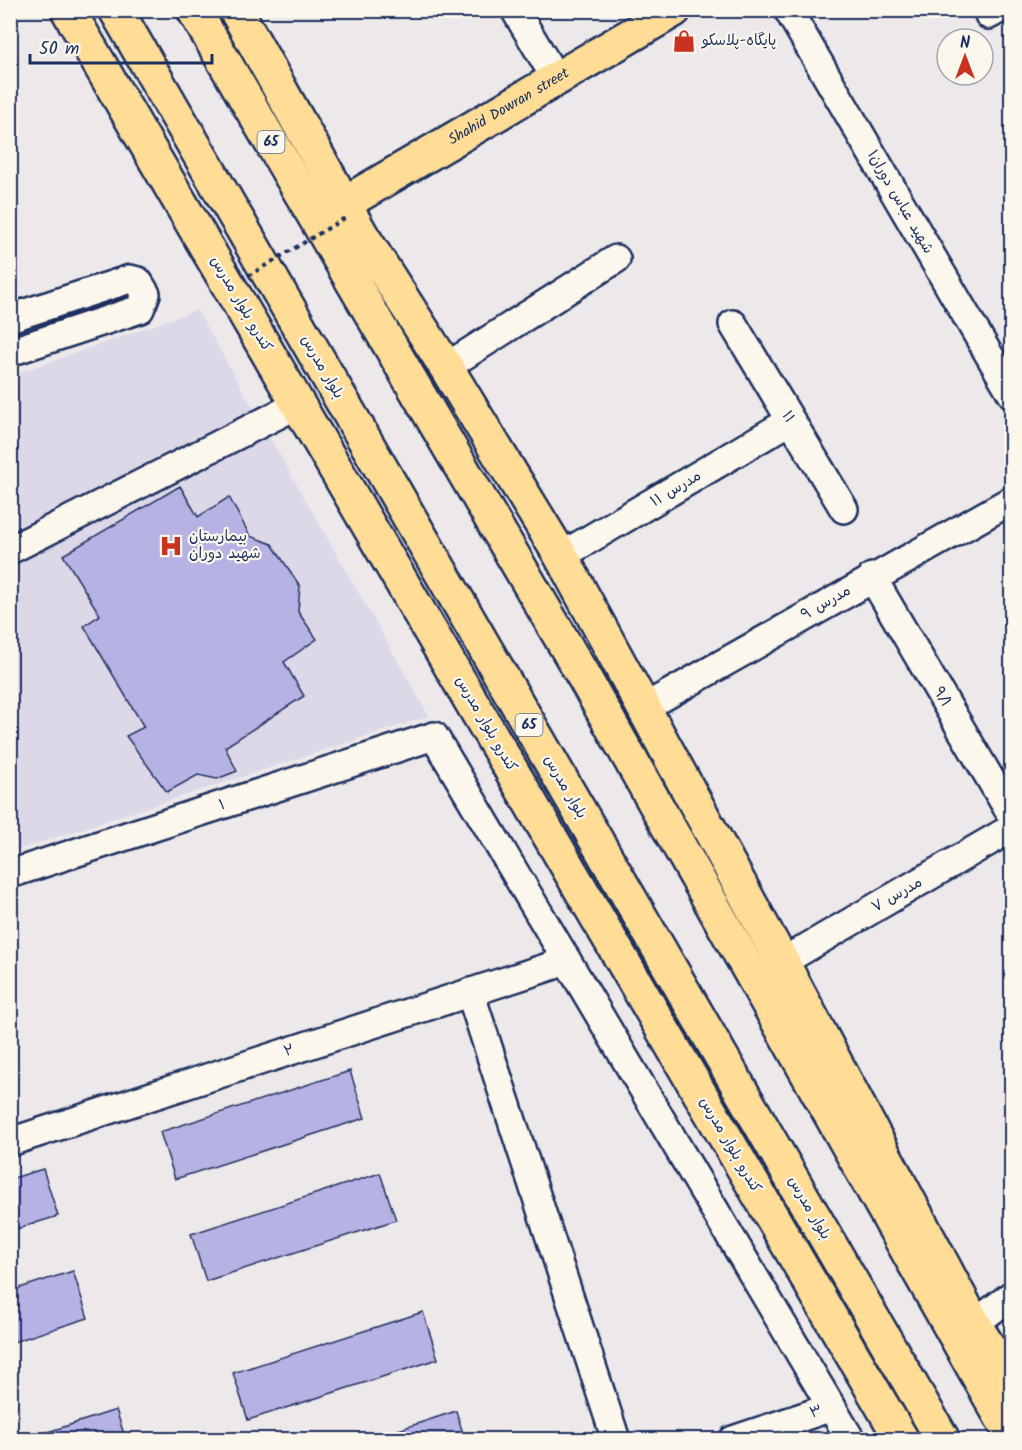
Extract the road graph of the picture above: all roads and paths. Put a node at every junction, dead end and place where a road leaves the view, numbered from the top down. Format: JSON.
{"nodes":[{"id":1,"x":68,"y":10,"type":"edge"},
{"id":2,"x":116,"y":10,"type":"edge"},
{"id":3,"x":194,"y":10,"type":"edge"},
{"id":4,"x":236,"y":10,"type":"edge"},
{"id":5,"x":515,"y":10,"type":"edge"},
{"id":6,"x":674,"y":10,"type":"edge"},
{"id":7,"x":788,"y":10,"type":"edge"},
{"id":8,"x":556,"y":80,"type":"junction"},
{"id":9,"x":345,"y":211,"type":"junction"},
{"id":10,"x":616,"y":259,"type":"dead end"},
{"id":11,"x":248,"y":276,"type":"dead end"},
{"id":12,"x":292,"y":316,"type":"junction"},
{"id":13,"x":10,"y":318,"type":"edge"},
{"id":14,"x":733,"y":324,"type":"dead end"},
{"id":15,"x":261,"y":338,"type":"junction"},
{"id":16,"x":10,"y":352,"type":"edge"},
{"id":17,"x":446,"y":367,"type":"junction"},
{"id":18,"x":1011,"y":394,"type":"edge"},
{"id":19,"x":299,"y":404,"type":"junction"},
{"id":20,"x":790,"y":421,"type":"junction"},
{"id":21,"x":503,"y":463,"type":"junction"},
{"id":22,"x":1011,"y":500,"type":"edge"},
{"id":23,"x":844,"y":509,"type":"dead end"},
{"id":24,"x":10,"y":550,"type":"edge"},
{"id":25,"x":561,"y":556,"type":"junction"},
{"id":26,"x":872,"y":577,"type":"junction"},
{"id":27,"x":585,"y":680,"type":"junction"},
{"id":28,"x":642,"y":709,"type":"junction"},
{"id":29,"x":1011,"y":816,"type":"edge"},
{"id":30,"x":1011,"y":828,"type":"edge"},
{"id":31,"x":10,"y":874,"type":"edge"},
{"id":32,"x":567,"y":961,"type":"junction"},
{"id":33,"x":782,"y":962,"type":"junction"},
{"id":34,"x":470,"y":992,"type":"junction"},
{"id":35,"x":10,"y":1142,"type":"edge"},
{"id":36,"x":1011,"y":1295,"type":"edge"},
{"id":37,"x":974,"y":1324,"type":"junction"},
{"id":38,"x":1011,"y":1384,"type":"edge"},
{"id":39,"x":832,"y":1407,"type":"junction"},
{"id":40,"x":1011,"y":1436,"type":"edge"},
{"id":41,"x":616,"y":1440,"type":"edge"},
{"id":42,"x":732,"y":1440,"type":"edge"},
{"id":43,"x":851,"y":1440,"type":"edge"},
{"id":44,"x":902,"y":1440,"type":"edge"},
{"id":45,"x":943,"y":1440,"type":"edge"}],
"edges":[{"from":1,"to":15,"type":"main road","name":"کندرو بلوار مدرس"},
{"from":2,"to":12,"type":"main road","name":"بلوار مدرس","number":"65"},
{"from":3,"to":27,"type":"main road","number":"65"},
{"from":4,"to":9,"type":"main road"},
{"from":5,"to":8,"type":"street"},
{"from":6,"to":8,"type":"main road","name":"Shahid Dowran street"},
{"from":7,"to":18,"type":"street","name":"شهید عباس دوران۱"},
{"from":8,"to":9,"type":"main road","name":"Shahid Dowran street"},
{"from":9,"to":11,"type":"path","bridge":true},
{"from":9,"to":17,"type":"main road"},
{"from":10,"to":17,"type":"street"},
{"from":12,"to":15,"type":"main road"},
{"from":12,"to":45,"type":"main road","name":"بلوار مدرس","number":"65"},
{"from":13,"to":16,"type":"street"},
{"from":14,"to":20,"type":"street","name":"۱۱"},
{"from":15,"to":19,"type":"main road","name":"کندرو بلوار مدرس"},
{"from":17,"to":21,"type":"main road"},
{"from":19,"to":24,"type":"street"},
{"from":19,"to":44,"type":"main road","name":"کندرو بلوار مدرس"},
{"from":20,"to":23,"type":"street","name":"۱۱"},
{"from":20,"to":25,"type":"street","name":"مدرس ۱۱"},
{"from":21,"to":25,"type":"main road"},
{"from":21,"to":27,"type":"main road"},
{"from":22,"to":26,"type":"street","name":"مدرس ۹"},
{"from":25,"to":28,"type":"main road"},
{"from":26,"to":28,"type":"street","name":"مدرس ۹"},
{"from":26,"to":29,"type":"street","name":"۹/۱"},
{"from":27,"to":40,"type":"main road","number":"65"},
{"from":28,"to":33,"type":"main road"},
{"from":30,"to":33,"type":"street","name":"مدرس ۷"},
{"from":31,"to":32,"type":"street","name":"۱"},
{"from":32,"to":34,"type":"street","name":"۲"},
{"from":32,"to":39,"type":"street"},
{"from":33,"to":37,"type":"main road"},
{"from":34,"to":35,"type":"street","name":"۲"},
{"from":34,"to":41,"type":"street"},
{"from":36,"to":37,"type":"street"},
{"from":37,"to":38,"type":"main road"},
{"from":39,"to":42,"type":"street","name":"۳"},
{"from":39,"to":43,"type":"street"}]}
